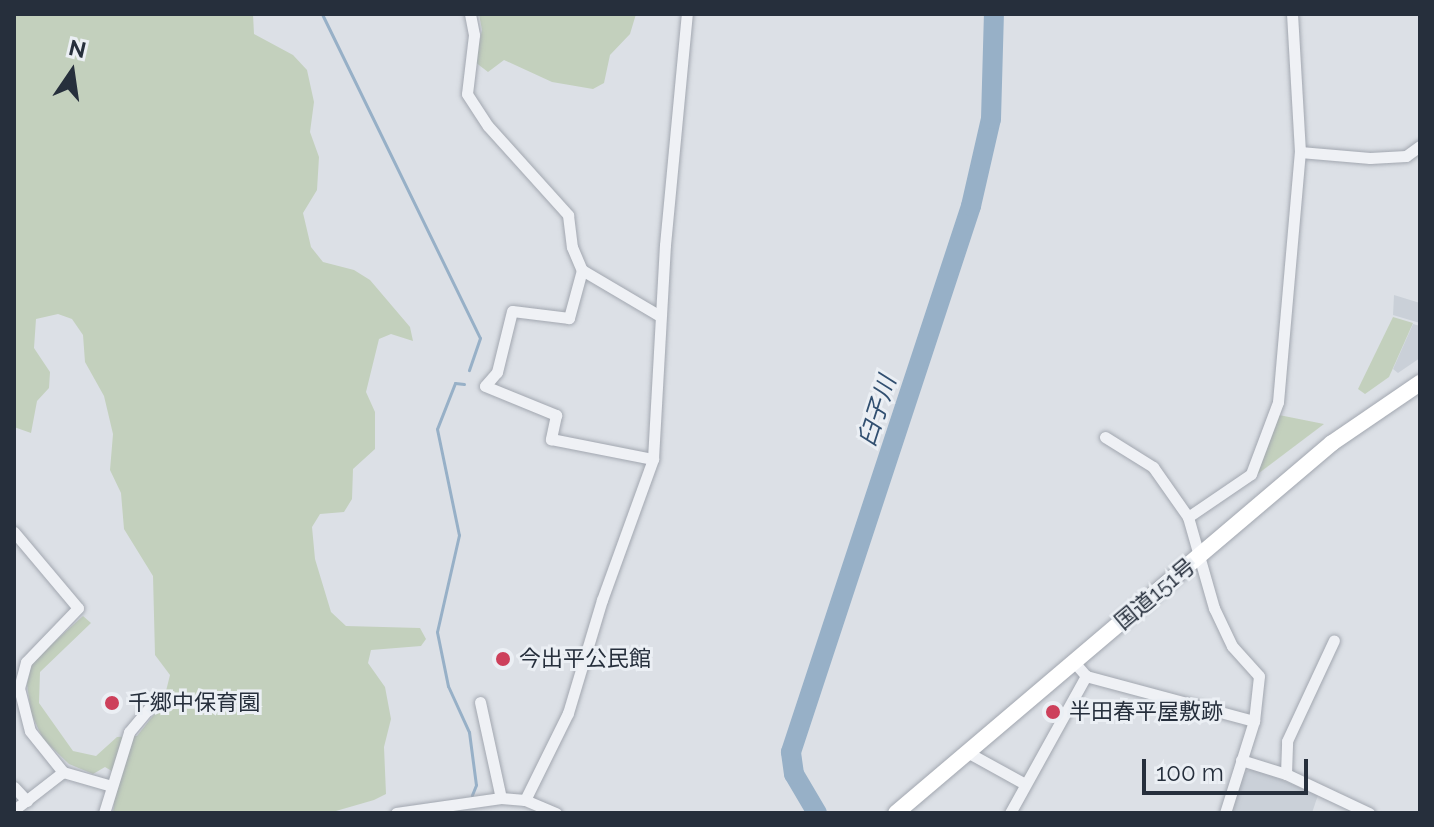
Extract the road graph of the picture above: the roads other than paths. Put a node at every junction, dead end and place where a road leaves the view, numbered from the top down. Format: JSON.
{"nodes":[{"id":1,"x":470,"y":14,"type":"edge"},
{"id":2,"x":687,"y":14,"type":"edge"},
{"id":3,"x":1292,"y":14,"type":"edge"},
{"id":4,"x":1420,"y":146,"type":"edge"},
{"id":5,"x":1300,"y":152,"type":"junction"},
{"id":6,"x":582,"y":270,"type":"junction"},
{"id":7,"x":660,"y":316,"type":"junction"},
{"id":8,"x":1420,"y":383,"type":"edge"},
{"id":9,"x":1105,"y":437,"type":"dead end"},
{"id":10,"x":653,"y":459,"type":"junction"},
{"id":11,"x":1188,"y":517,"type":"junction"},
{"id":12,"x":14,"y":533,"type":"edge"},
{"id":13,"x":1200,"y":555,"type":"junction"},
{"id":14,"x":1334,"y":640,"type":"dead end"},
{"id":15,"x":1074,"y":662,"type":"junction"},
{"id":16,"x":1086,"y":676,"type":"junction"},
{"id":17,"x":480,"y":702,"type":"dead end"},
{"id":18,"x":151,"y":706,"type":"dead end"},
{"id":19,"x":1254,"y":721,"type":"junction"},
{"id":20,"x":967,"y":752,"type":"junction"},
{"id":21,"x":1241,"y":760,"type":"junction"},
{"id":22,"x":63,"y":772,"type":"junction"},
{"id":23,"x":1286,"y":774,"type":"junction"},
{"id":24,"x":1025,"y":784,"type":"junction"},
{"id":25,"x":108,"y":785,"type":"junction"},
{"id":26,"x":14,"y":787,"type":"edge"},
{"id":27,"x":501,"y":798,"type":"junction"},
{"id":28,"x":520,"y":799,"type":"junction"},
{"id":29,"x":27,"y":801,"type":"junction"},
{"id":30,"x":14,"y":810,"type":"edge"},
{"id":31,"x":104,"y":813,"type":"edge"},
{"id":32,"x":396,"y":813,"type":"edge"},
{"id":33,"x":514,"y":813,"type":"edge"},
{"id":34,"x":556,"y":813,"type":"edge"},
{"id":35,"x":896,"y":813,"type":"edge"},
{"id":36,"x":1010,"y":813,"type":"edge"},
{"id":37,"x":1225,"y":813,"type":"edge"},
{"id":38,"x":1369,"y":813,"type":"edge"}],
"edges":[{"from":1,"to":6,"type":"street"},
{"from":2,"to":7,"type":"street"},
{"from":3,"to":5,"type":"street"},
{"from":4,"to":5,"type":"street"},
{"from":5,"to":11,"type":"street"},
{"from":6,"to":7,"type":"street"},
{"from":6,"to":10,"type":"street"},
{"from":7,"to":10,"type":"street"},
{"from":8,"to":13,"type":"highway","name":"国道151号"},
{"from":9,"to":11,"type":"street"},
{"from":10,"to":28,"type":"street"},
{"from":11,"to":13,"type":"street"},
{"from":12,"to":22,"type":"street"},
{"from":13,"to":15,"type":"highway","name":"国道151号"},
{"from":13,"to":19,"type":"street"},
{"from":14,"to":23,"type":"street"},
{"from":15,"to":16,"type":"street"},
{"from":15,"to":20,"type":"highway","name":"国道151号"},
{"from":16,"to":19,"type":"street"},
{"from":16,"to":24,"type":"street"},
{"from":17,"to":27,"type":"street"},
{"from":18,"to":25,"type":"street"},
{"from":19,"to":21,"type":"street"},
{"from":20,"to":24,"type":"street"},
{"from":20,"to":35,"type":"highway","name":"国道151号"},
{"from":21,"to":23,"type":"street"},
{"from":21,"to":37,"type":"street"},
{"from":22,"to":25,"type":"street"},
{"from":22,"to":29,"type":"street"},
{"from":23,"to":38,"type":"street"},
{"from":24,"to":36,"type":"street"},
{"from":25,"to":31,"type":"street"},
{"from":26,"to":29,"type":"street"},
{"from":27,"to":28,"type":"street"},
{"from":27,"to":32,"type":"street"},
{"from":28,"to":33,"type":"street"},
{"from":28,"to":34,"type":"street"},
{"from":29,"to":30,"type":"street"}]}
